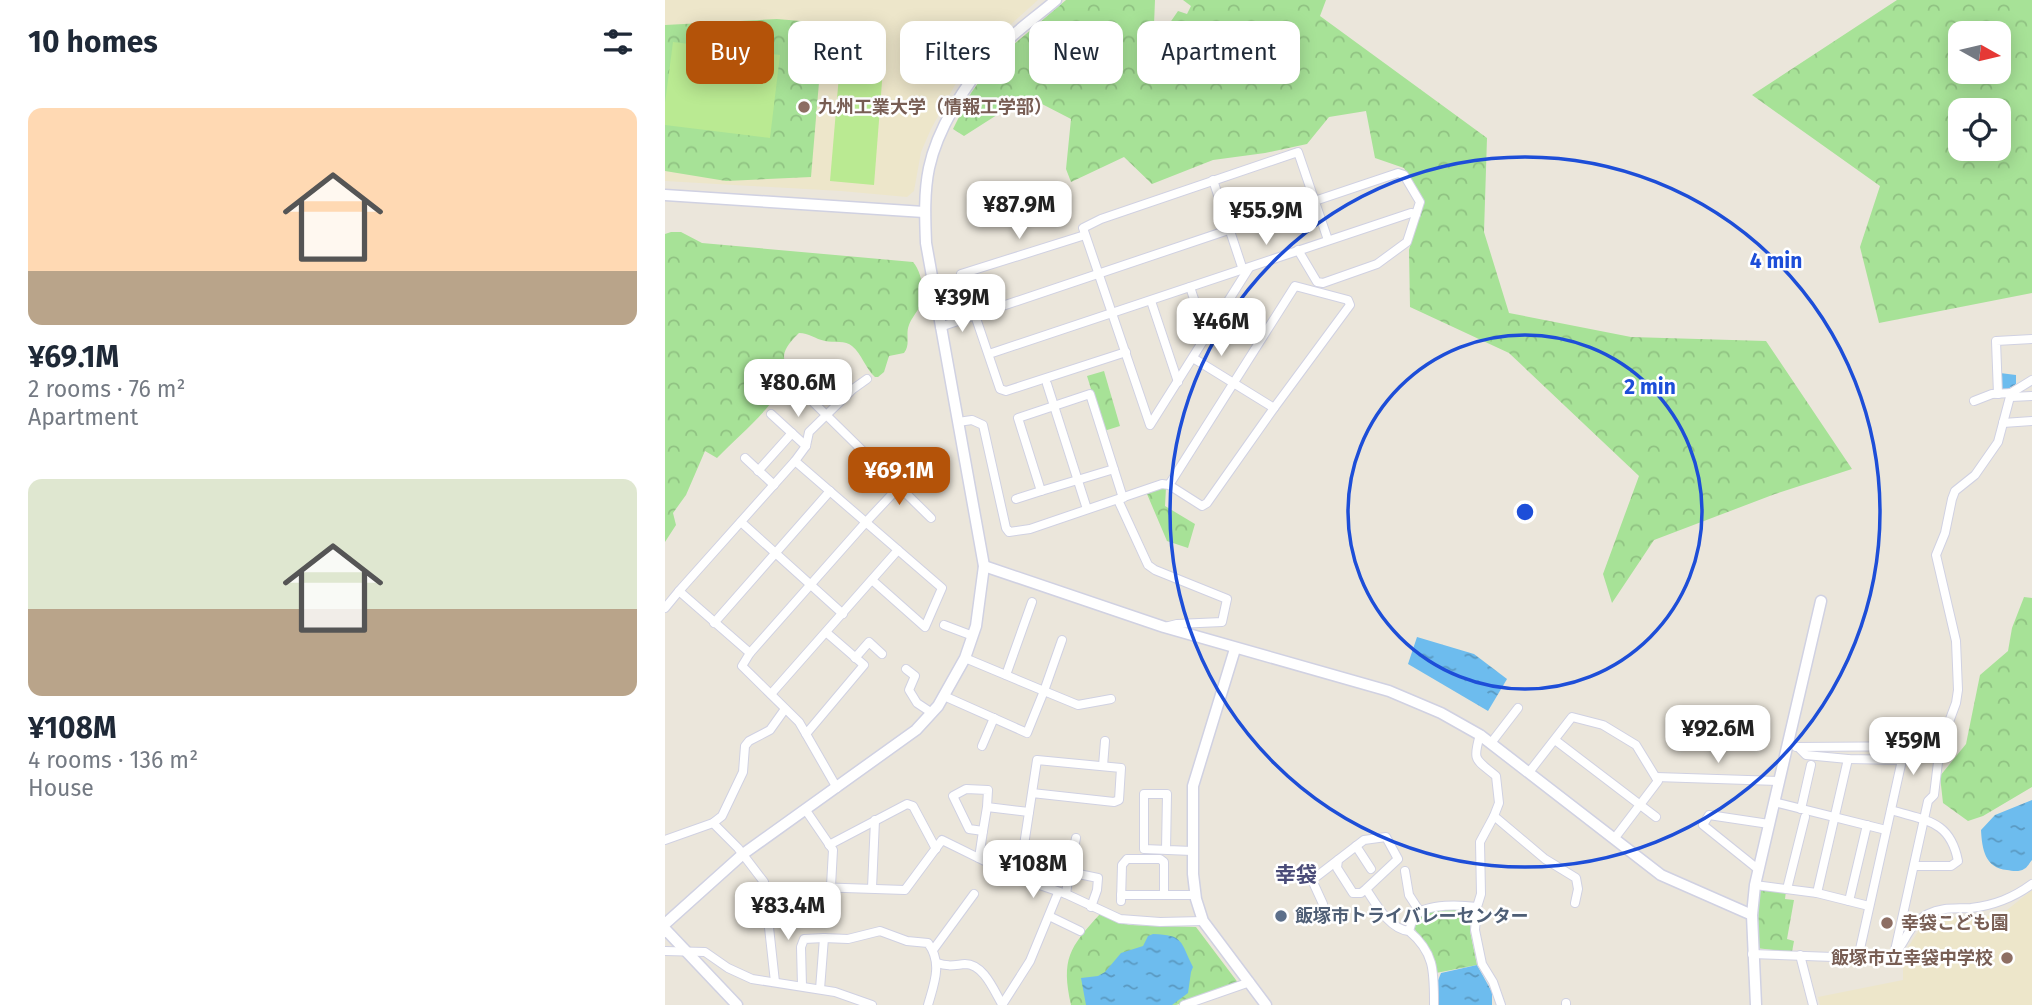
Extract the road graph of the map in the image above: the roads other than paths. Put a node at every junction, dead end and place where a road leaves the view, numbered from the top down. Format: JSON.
{"nodes":[{"id":1,"x":1056,"y":0,"type":"edge"},
{"id":2,"x":1213,"y":180,"type":"junction"},
{"id":3,"x":665,"y":195,"type":"edge"},
{"id":4,"x":1315,"y":200,"type":"junction"},
{"id":5,"x":924,"y":212,"type":"junction"},
{"id":6,"x":1416,"y":214,"type":"junction"},
{"id":7,"x":1229,"y":229,"type":"junction"},
{"id":8,"x":1085,"y":235,"type":"junction"},
{"id":9,"x":1328,"y":240,"type":"junction"},
{"id":10,"x":1298,"y":250,"type":"junction"},
{"id":11,"x":1246,"y":269,"type":"junction"},
{"id":12,"x":1098,"y":273,"type":"junction"},
{"id":13,"x":1190,"y":287,"type":"junction"},
{"id":14,"x":1151,"y":301,"type":"junction"},
{"id":15,"x":1112,"y":313,"type":"junction"},
{"id":16,"x":974,"y":314,"type":"junction"},
{"id":17,"x":940,"y":327,"type":"junction"},
{"id":18,"x":1206,"y":335,"type":"junction"},
{"id":19,"x":2032,"y":339,"type":"edge"},
{"id":20,"x":1126,"y":352,"type":"junction"},
{"id":21,"x":989,"y":354,"type":"junction"},
{"id":22,"x":1193,"y":358,"type":"junction"},
{"id":23,"x":867,"y":379,"type":"dead end"},
{"id":24,"x":2032,"y":380,"type":"edge"},
{"id":25,"x":1178,"y":382,"type":"junction"},
{"id":26,"x":1234,"y":383,"type":"junction"},
{"id":27,"x":1047,"y":384,"type":"dead end"},
{"id":28,"x":1997,"y":394,"type":"junction"},
{"id":29,"x":2011,"y":395,"type":"junction"},
{"id":30,"x":2032,"y":396,"type":"edge"},
{"id":31,"x":812,"y":401,"type":"dead end"},
{"id":32,"x":1974,"y":401,"type":"dead end"},
{"id":33,"x":1054,"y":406,"type":"junction"},
{"id":34,"x":1274,"y":408,"type":"junction"},
{"id":35,"x":771,"y":414,"type":"dead end"},
{"id":36,"x":826,"y":415,"type":"junction"},
{"id":37,"x":2032,"y":421,"type":"edge"},
{"id":38,"x":958,"y":422,"type":"junction"},
{"id":39,"x":2003,"y":423,"type":"junction"},
{"id":40,"x":792,"y":433,"type":"junction"},
{"id":41,"x":806,"y":446,"type":"junction"},
{"id":42,"x":745,"y":458,"type":"dead end"},
{"id":43,"x":796,"y":461,"type":"junction"},
{"id":44,"x":1114,"y":469,"type":"junction"},
{"id":45,"x":758,"y":471,"type":"junction"},
{"id":46,"x":912,"y":473,"type":"dead end"},
{"id":47,"x":1078,"y":480,"type":"junction"},
{"id":48,"x":774,"y":485,"type":"junction"},
{"id":49,"x":1169,"y":485,"type":"junction"},
{"id":50,"x":899,"y":486,"type":"junction"},
{"id":51,"x":830,"y":491,"type":"junction"},
{"id":52,"x":1041,"y":491,"type":"junction"},
{"id":53,"x":1017,"y":499,"type":"dead end"},
{"id":54,"x":1120,"y":499,"type":"junction"},
{"id":55,"x":1087,"y":509,"type":"junction"},
{"id":56,"x":931,"y":518,"type":"dead end"},
{"id":57,"x":741,"y":522,"type":"junction"},
{"id":58,"x":866,"y":522,"type":"junction"},
{"id":59,"x":898,"y":550,"type":"junction"},
{"id":60,"x":776,"y":553,"type":"junction"},
{"id":61,"x":984,"y":566,"type":"junction"},
{"id":62,"x":872,"y":580,"type":"junction"},
{"id":63,"x":811,"y":584,"type":"junction"},
{"id":64,"x":680,"y":592,"type":"junction"},
{"id":65,"x":1821,"y":601,"type":"dead end"},
{"id":66,"x":1032,"y":602,"type":"dead end"},
{"id":67,"x":665,"y":608,"type":"edge"},
{"id":68,"x":843,"y":614,"type":"junction"},
{"id":69,"x":714,"y":622,"type":"junction"},
{"id":70,"x":944,"y":625,"type":"dead end"},
{"id":71,"x":1164,"y":627,"type":"junction"},
{"id":72,"x":827,"y":633,"type":"junction"},
{"id":73,"x":973,"y":636,"type":"junction"},
{"id":74,"x":1062,"y":640,"type":"dead end"},
{"id":75,"x":1235,"y":649,"type":"junction"},
{"id":76,"x":750,"y":653,"type":"junction"},
{"id":77,"x":883,"y":654,"type":"dead end"},
{"id":78,"x":855,"y":657,"type":"junction"},
{"id":79,"x":965,"y":658,"type":"junction"},
{"id":80,"x":906,"y":669,"type":"dead end"},
{"id":81,"x":1006,"y":675,"type":"junction"},
{"id":82,"x":1044,"y":691,"type":"junction"},
{"id":83,"x":771,"y":694,"type":"junction"},
{"id":84,"x":944,"y":696,"type":"junction"},
{"id":85,"x":1111,"y":699,"type":"dead end"},
{"id":86,"x":1518,"y":708,"type":"dead end"},
{"id":87,"x":785,"y":709,"type":"junction"},
{"id":88,"x":932,"y":713,"type":"junction"},
{"id":89,"x":994,"y":718,"type":"junction"},
{"id":90,"x":806,"y":734,"type":"junction"},
{"id":91,"x":1480,"y":734,"type":"junction"},
{"id":92,"x":1555,"y":740,"type":"junction"},
{"id":93,"x":1105,"y":741,"type":"dead end"},
{"id":94,"x":1492,"y":743,"type":"junction"},
{"id":95,"x":982,"y":746,"type":"dead end"},
{"id":96,"x":1941,"y":746,"type":"junction"},
{"id":97,"x":1792,"y":747,"type":"junction"},
{"id":98,"x":1849,"y":759,"type":"junction"},
{"id":99,"x":1811,"y":765,"type":"dead end"},
{"id":100,"x":1103,"y":766,"type":"junction"},
{"id":101,"x":1530,"y":771,"type":"junction"},
{"id":102,"x":1656,"y":777,"type":"junction"},
{"id":103,"x":1779,"y":781,"type":"junction"},
{"id":104,"x":837,"y":788,"type":"junction"},
{"id":105,"x":1032,"y":793,"type":"junction"},
{"id":106,"x":1774,"y":802,"type":"junction"},
{"id":107,"x":1640,"y":806,"type":"junction"},
{"id":108,"x":986,"y":807,"type":"junction"},
{"id":109,"x":805,"y":809,"type":"junction"},
{"id":110,"x":1891,"y":810,"type":"junction"},
{"id":111,"x":1029,"y":812,"type":"junction"},
{"id":112,"x":1803,"y":813,"type":"junction"},
{"id":113,"x":1495,"y":817,"type":"junction"},
{"id":114,"x":1656,"y":817,"type":"dead end"},
{"id":115,"x":1835,"y":817,"type":"junction"},
{"id":116,"x":1924,"y":820,"type":"junction"},
{"id":117,"x":875,"y":821,"type":"junction"},
{"id":118,"x":713,"y":823,"type":"junction"},
{"id":119,"x":1769,"y":824,"type":"junction"},
{"id":120,"x":1867,"y":825,"type":"junction"},
{"id":121,"x":1886,"y":830,"type":"junction"},
{"id":122,"x":983,"y":831,"type":"junction"},
{"id":123,"x":1076,"y":838,"type":"dead end"},
{"id":124,"x":1615,"y":839,"type":"junction"},
{"id":125,"x":665,"y":840,"type":"edge"},
{"id":126,"x":829,"y":845,"type":"junction"},
{"id":127,"x":1356,"y":846,"type":"junction"},
{"id":128,"x":936,"y":849,"type":"junction"},
{"id":129,"x":1166,"y":850,"type":"junction"},
{"id":130,"x":1192,"y":851,"type":"junction"},
{"id":131,"x":743,"y":854,"type":"junction"},
{"id":132,"x":979,"y":858,"type":"junction"},
{"id":133,"x":1338,"y":860,"type":"junction"},
{"id":134,"x":1914,"y":866,"type":"junction"},
{"id":135,"x":1371,"y":869,"type":"dead end"},
{"id":136,"x":1759,"y":870,"type":"junction"},
{"id":137,"x":1405,"y":871,"type":"dead end"},
{"id":138,"x":1069,"y":872,"type":"junction"},
{"id":139,"x":1019,"y":878,"type":"junction"},
{"id":140,"x":2032,"y":884,"type":"edge"},
{"id":141,"x":1755,"y":885,"type":"junction"},
{"id":142,"x":831,"y":886,"type":"junction"},
{"id":143,"x":872,"y":888,"type":"junction"},
{"id":144,"x":1366,"y":889,"type":"junction"},
{"id":145,"x":1787,"y":889,"type":"junction"},
{"id":146,"x":1062,"y":893,"type":"junction"},
{"id":147,"x":1817,"y":893,"type":"junction"},
{"id":148,"x":974,"y":894,"type":"dead end"},
{"id":149,"x":1164,"y":895,"type":"junction"},
{"id":150,"x":1195,"y":895,"type":"junction"},
{"id":151,"x":1849,"y":901,"type":"junction"},
{"id":152,"x":1575,"y":903,"type":"dead end"},
{"id":153,"x":1323,"y":904,"type":"dead end"},
{"id":154,"x":1869,"y":906,"type":"junction"},
{"id":155,"x":1091,"y":907,"type":"junction"},
{"id":156,"x":1477,"y":907,"type":"junction"},
{"id":157,"x":1420,"y":912,"type":"junction"},
{"id":158,"x":1752,"y":915,"type":"junction"},
{"id":159,"x":1049,"y":916,"type":"junction"},
{"id":160,"x":1203,"y":921,"type":"junction"},
{"id":161,"x":769,"y":923,"type":"junction"},
{"id":162,"x":665,"y":927,"type":"edge"},
{"id":163,"x":1409,"y":931,"type":"junction"},
{"id":164,"x":1080,"y":932,"type":"dead end"},
{"id":165,"x":824,"y":938,"type":"junction"},
{"id":166,"x":933,"y":950,"type":"junction"},
{"id":167,"x":665,"y":951,"type":"edge"},
{"id":168,"x":685,"y":953,"type":"junction"},
{"id":169,"x":1752,"y":954,"type":"junction"},
{"id":170,"x":1800,"y":955,"type":"junction"},
{"id":171,"x":1894,"y":955,"type":"junction"},
{"id":172,"x":1858,"y":958,"type":"junction"},
{"id":173,"x":937,"y":963,"type":"junction"},
{"id":174,"x":775,"y":982,"type":"junction"},
{"id":175,"x":1250,"y":982,"type":"junction"},
{"id":176,"x":802,"y":986,"type":"junction"},
{"id":177,"x":820,"y":989,"type":"junction"},
{"id":178,"x":1813,"y":1004,"type":"edge"},
{"id":179,"x":737,"y":1005,"type":"edge"},
{"id":180,"x":872,"y":1005,"type":"edge"},
{"id":181,"x":928,"y":1005,"type":"edge"},
{"id":182,"x":1002,"y":1005,"type":"edge"},
{"id":183,"x":1184,"y":1005,"type":"edge"},
{"id":184,"x":1266,"y":1005,"type":"edge"},
{"id":185,"x":1434,"y":1005,"type":"edge"},
{"id":186,"x":1501,"y":1005,"type":"edge"},
{"id":187,"x":1756,"y":1005,"type":"edge"},
{"id":188,"x":1803,"y":1005,"type":"edge"}],
"edges":[{"from":1,"to":5,"type":"street"},
{"from":2,"to":4,"type":"street"},
{"from":2,"to":7,"type":"street"},
{"from":2,"to":8,"type":"street"},
{"from":3,"to":5,"type":"street"},
{"from":4,"to":6,"type":"street"},
{"from":4,"to":7,"type":"street"},
{"from":4,"to":9,"type":"street"},
{"from":5,"to":17,"type":"street"},
{"from":6,"to":9,"type":"street"},
{"from":6,"to":10,"type":"street"},
{"from":7,"to":11,"type":"street"},
{"from":7,"to":12,"type":"street"},
{"from":8,"to":12,"type":"street"},
{"from":8,"to":16,"type":"street"},
{"from":9,"to":10,"type":"street"},
{"from":10,"to":11,"type":"street"},
{"from":11,"to":13,"type":"street"},
{"from":11,"to":18,"type":"street"},
{"from":12,"to":15,"type":"street"},
{"from":12,"to":16,"type":"street"},
{"from":13,"to":14,"type":"street"},
{"from":13,"to":18,"type":"street"},
{"from":14,"to":15,"type":"street"},
{"from":14,"to":25,"type":"street"},
{"from":15,"to":20,"type":"street"},
{"from":15,"to":21,"type":"street"},
{"from":16,"to":17,"type":"street"},
{"from":16,"to":21,"type":"street"},
{"from":17,"to":38,"type":"street"},
{"from":18,"to":22,"type":"street"},
{"from":19,"to":28,"type":"street"},
{"from":20,"to":21,"type":"street"},
{"from":20,"to":25,"type":"street"},
{"from":22,"to":25,"type":"street"},
{"from":22,"to":26,"type":"street"},
{"from":23,"to":36,"type":"street"},
{"from":24,"to":29,"type":"street"},
{"from":26,"to":34,"type":"street"},
{"from":26,"to":34,"type":"street"},
{"from":26,"to":49,"type":"street"},
{"from":27,"to":33,"type":"street"},
{"from":28,"to":29,"type":"street"},
{"from":28,"to":32,"type":"street"},
{"from":29,"to":30,"type":"street"},
{"from":29,"to":39,"type":"street"},
{"from":31,"to":36,"type":"street"},
{"from":33,"to":44,"type":"street"},
{"from":33,"to":47,"type":"street"},
{"from":33,"to":52,"type":"street"},
{"from":34,"to":49,"type":"street"},
{"from":35,"to":40,"type":"street"},
{"from":36,"to":41,"type":"street"},
{"from":36,"to":50,"type":"street"},
{"from":37,"to":39,"type":"street"},
{"from":38,"to":55,"type":"street"},
{"from":38,"to":61,"type":"street"},
{"from":39,"to":96,"type":"street"},
{"from":40,"to":41,"type":"street"},
{"from":40,"to":45,"type":"street"},
{"from":41,"to":43,"type":"street"},
{"from":42,"to":45,"type":"street"},
{"from":43,"to":48,"type":"street"},
{"from":43,"to":51,"type":"street"},
{"from":44,"to":47,"type":"street"},
{"from":44,"to":54,"type":"street"},
{"from":45,"to":48,"type":"street"},
{"from":46,"to":50,"type":"street"},
{"from":47,"to":52,"type":"street"},
{"from":47,"to":55,"type":"street"},
{"from":48,"to":57,"type":"street"},
{"from":49,"to":54,"type":"street"},
{"from":50,"to":56,"type":"street"},
{"from":50,"to":58,"type":"street"},
{"from":51,"to":58,"type":"street"},
{"from":51,"to":60,"type":"street"},
{"from":52,"to":53,"type":"street"},
{"from":54,"to":55,"type":"street"},
{"from":54,"to":71,"type":"street"},
{"from":57,"to":60,"type":"street"},
{"from":57,"to":64,"type":"street"},
{"from":58,"to":59,"type":"street"},
{"from":58,"to":63,"type":"street"},
{"from":59,"to":62,"type":"street"},
{"from":59,"to":62,"type":"street"},
{"from":60,"to":63,"type":"street"},
{"from":60,"to":69,"type":"street"},
{"from":61,"to":71,"type":"street"},
{"from":61,"to":73,"type":"street"},
{"from":62,"to":68,"type":"street"},
{"from":63,"to":68,"type":"street"},
{"from":63,"to":76,"type":"street"},
{"from":64,"to":67,"type":"street"},
{"from":64,"to":69,"type":"street"},
{"from":65,"to":97,"type":"street"},
{"from":66,"to":81,"type":"street"},
{"from":68,"to":72,"type":"street"},
{"from":69,"to":76,"type":"street"},
{"from":70,"to":73,"type":"street"},
{"from":71,"to":75,"type":"street"},
{"from":72,"to":78,"type":"street"},
{"from":72,"to":83,"type":"street"},
{"from":73,"to":79,"type":"street"},
{"from":74,"to":82,"type":"street"},
{"from":75,"to":91,"type":"street"},
{"from":75,"to":130,"type":"street"},
{"from":76,"to":83,"type":"street"},
{"from":77,"to":78,"type":"street"},
{"from":78,"to":90,"type":"street"},
{"from":79,"to":81,"type":"street"},
{"from":79,"to":84,"type":"street"},
{"from":80,"to":88,"type":"street"},
{"from":81,"to":82,"type":"street"},
{"from":82,"to":85,"type":"street"},
{"from":82,"to":89,"type":"street"},
{"from":83,"to":87,"type":"street"},
{"from":84,"to":88,"type":"street"},
{"from":84,"to":89,"type":"street"},
{"from":86,"to":94,"type":"street"},
{"from":87,"to":90,"type":"street"},
{"from":87,"to":118,"type":"street"},
{"from":88,"to":104,"type":"street"},
{"from":89,"to":95,"type":"street"},
{"from":90,"to":104,"type":"street"},
{"from":91,"to":94,"type":"street"},
{"from":91,"to":113,"type":"street"},
{"from":92,"to":101,"type":"street"},
{"from":92,"to":102,"type":"street"},
{"from":92,"to":107,"type":"street"},
{"from":93,"to":100,"type":"street"},
{"from":94,"to":101,"type":"street"},
{"from":96,"to":97,"type":"street"},
{"from":96,"to":116,"type":"street"},
{"from":97,"to":98,"type":"street"},
{"from":97,"to":103,"type":"street"},
{"from":98,"to":110,"type":"street"},
{"from":98,"to":115,"type":"street"},
{"from":99,"to":112,"type":"street"},
{"from":100,"to":105,"type":"street"},
{"from":100,"to":105,"type":"street"},
{"from":101,"to":124,"type":"street"},
{"from":102,"to":103,"type":"street"},
{"from":102,"to":107,"type":"street"},
{"from":103,"to":106,"type":"street"},
{"from":104,"to":109,"type":"street"},
{"from":105,"to":111,"type":"street"},
{"from":106,"to":112,"type":"street"},
{"from":106,"to":119,"type":"street"},
{"from":107,"to":114,"type":"street"},
{"from":107,"to":124,"type":"street"},
{"from":108,"to":111,"type":"street"},
{"from":108,"to":122,"type":"street"},
{"from":108,"to":122,"type":"street"},
{"from":109,"to":126,"type":"street"},
{"from":109,"to":131,"type":"street"},
{"from":110,"to":116,"type":"street"},
{"from":110,"to":121,"type":"street"},
{"from":111,"to":139,"type":"street"},
{"from":112,"to":115,"type":"street"},
{"from":112,"to":145,"type":"street"},
{"from":113,"to":152,"type":"street"},
{"from":113,"to":156,"type":"street"},
{"from":115,"to":120,"type":"street"},
{"from":115,"to":147,"type":"street"},
{"from":116,"to":134,"type":"street"},
{"from":116,"to":134,"type":"street"},
{"from":117,"to":126,"type":"street"},
{"from":117,"to":128,"type":"street"},
{"from":117,"to":143,"type":"street"},
{"from":118,"to":125,"type":"street"},
{"from":118,"to":131,"type":"street"},
{"from":119,"to":136,"type":"street"},
{"from":119,"to":136,"type":"street"},
{"from":120,"to":121,"type":"street"},
{"from":120,"to":151,"type":"street"},
{"from":121,"to":154,"type":"street"},
{"from":122,"to":132,"type":"street"},
{"from":123,"to":138,"type":"street"},
{"from":124,"to":158,"type":"street"},
{"from":126,"to":142,"type":"street"},
{"from":127,"to":133,"type":"street"},
{"from":127,"to":135,"type":"street"},
{"from":127,"to":144,"type":"street"},
{"from":128,"to":132,"type":"street"},
{"from":128,"to":143,"type":"street"},
{"from":129,"to":129,"type":"street"},
{"from":129,"to":130,"type":"street"},
{"from":130,"to":150,"type":"street"},
{"from":131,"to":161,"type":"street"},
{"from":131,"to":162,"type":"street"},
{"from":132,"to":139,"type":"street"},
{"from":133,"to":144,"type":"street"},
{"from":133,"to":153,"type":"street"},
{"from":134,"to":171,"type":"street"},
{"from":136,"to":141,"type":"street"},
{"from":137,"to":157,"type":"street"},
{"from":138,"to":146,"type":"street"},
{"from":138,"to":155,"type":"street"},
{"from":139,"to":146,"type":"street"},
{"from":140,"to":171,"type":"street"},
{"from":141,"to":145,"type":"street"},
{"from":141,"to":158,"type":"street"},
{"from":142,"to":143,"type":"street"},
{"from":142,"to":161,"type":"street"},
{"from":144,"to":163,"type":"street"},
{"from":145,"to":147,"type":"street"},
{"from":146,"to":155,"type":"street"},
{"from":146,"to":159,"type":"street"},
{"from":147,"to":151,"type":"street"},
{"from":148,"to":166,"type":"street"},
{"from":149,"to":149,"type":"street"},
{"from":149,"to":150,"type":"street"},
{"from":150,"to":160,"type":"street"},
{"from":151,"to":154,"type":"street"},
{"from":154,"to":172,"type":"street"},
{"from":155,"to":160,"type":"street"},
{"from":156,"to":157,"type":"street"},
{"from":156,"to":186,"type":"street"},
{"from":157,"to":163,"type":"street"},
{"from":158,"to":169,"type":"street"},
{"from":159,"to":164,"type":"street"},
{"from":159,"to":182,"type":"street"},
{"from":160,"to":175,"type":"street"},
{"from":161,"to":174,"type":"street"},
{"from":162,"to":168,"type":"street"},
{"from":163,"to":185,"type":"street"},
{"from":165,"to":166,"type":"street"},
{"from":165,"to":176,"type":"street"},
{"from":165,"to":177,"type":"street"},
{"from":166,"to":173,"type":"street"},
{"from":167,"to":168,"type":"street"},
{"from":168,"to":174,"type":"street"},
{"from":168,"to":179,"type":"street"},
{"from":169,"to":170,"type":"street"},
{"from":169,"to":187,"type":"street"},
{"from":170,"to":172,"type":"street"},
{"from":170,"to":178,"type":"street"},
{"from":171,"to":172,"type":"street"},
{"from":173,"to":181,"type":"street"},
{"from":173,"to":182,"type":"street"},
{"from":174,"to":176,"type":"street"},
{"from":175,"to":183,"type":"street"},
{"from":175,"to":184,"type":"street"},
{"from":176,"to":177,"type":"street"},
{"from":177,"to":180,"type":"street"},
{"from":178,"to":188,"type":"street"}]}
